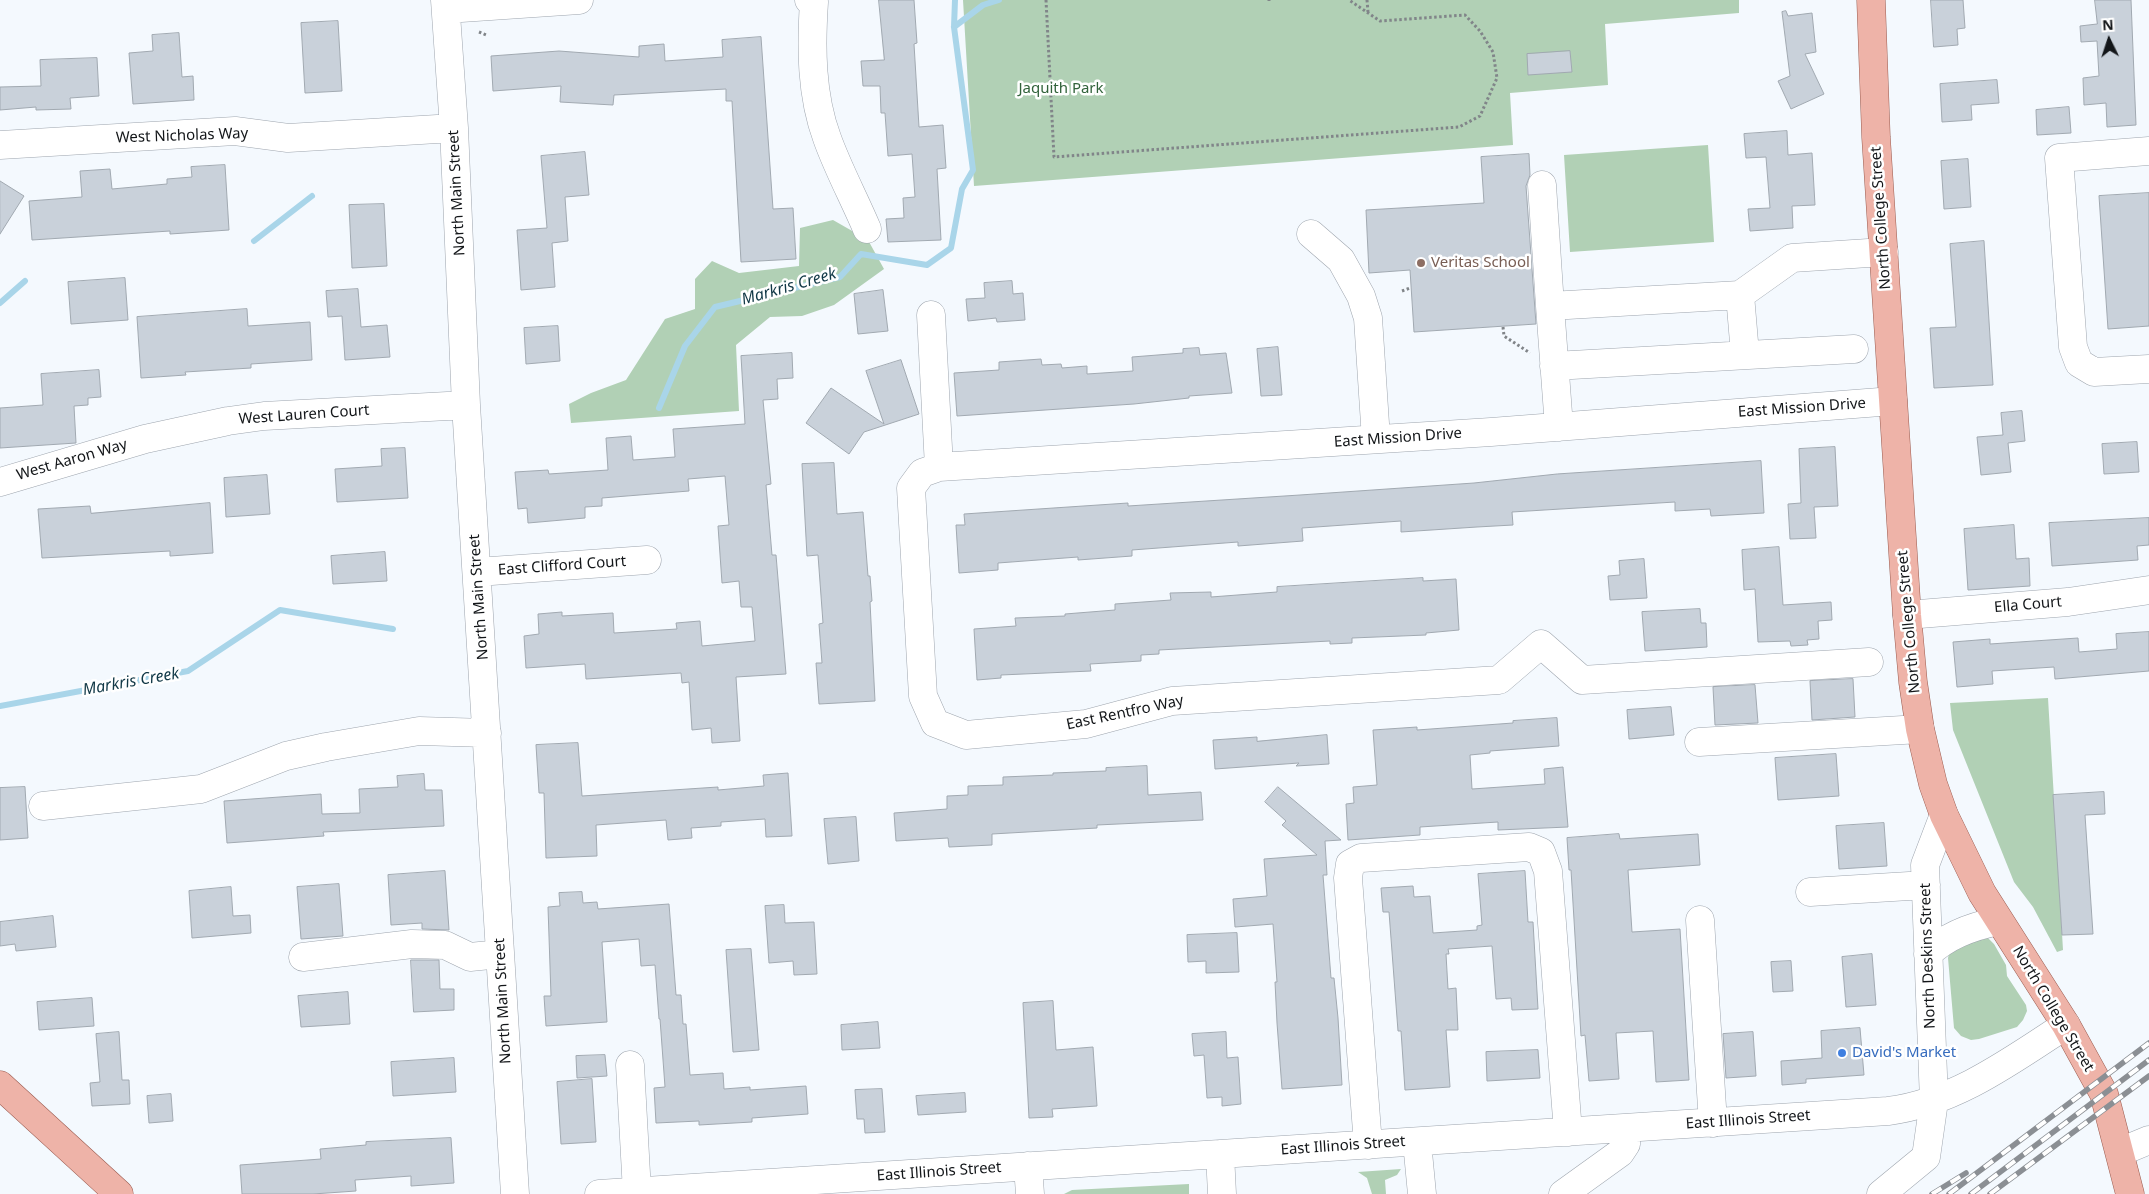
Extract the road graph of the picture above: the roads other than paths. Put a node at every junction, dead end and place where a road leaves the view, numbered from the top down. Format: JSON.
{"nodes":[{"id":1,"x":579,"y":0,"type":"edge"},
{"id":2,"x":1871,"y":0,"type":"edge"},
{"id":3,"x":812,"y":1,"type":"edge"},
{"id":4,"x":446,"y":5,"type":"edge"},
{"id":5,"x":454,"y":128,"type":"junction"},
{"id":6,"x":0,"y":145,"type":"edge"},
{"id":7,"x":2149,"y":151,"type":"edge"},
{"id":8,"x":1542,"y":185,"type":"dead end"},
{"id":9,"x":867,"y":228,"type":"dead end"},
{"id":10,"x":1311,"y":234,"type":"dead end"},
{"id":11,"x":1884,"y":252,"type":"junction"},
{"id":12,"x":1740,"y":295,"type":"junction"},
{"id":13,"x":1550,"y":306,"type":"junction"},
{"id":14,"x":930,"y":315,"type":"dead end"},
{"id":15,"x":1854,"y":348,"type":"dead end"},
{"id":16,"x":1745,"y":354,"type":"junction"},
{"id":17,"x":1546,"y":362,"type":"junction"},
{"id":18,"x":2149,"y":369,"type":"edge"},
{"id":19,"x":1893,"y":401,"type":"junction"},
{"id":20,"x":466,"y":405,"type":"junction"},
{"id":21,"x":1558,"y":427,"type":"junction"},
{"id":22,"x":144,"y":439,"type":"joint"},
{"id":23,"x":1376,"y":439,"type":"junction"},
{"id":24,"x":939,"y":467,"type":"junction"},
{"id":25,"x":0,"y":482,"type":"edge"},
{"id":26,"x":911,"y":488,"type":"joint"},
{"id":27,"x":647,"y":560,"type":"dead end"},
{"id":28,"x":477,"y":572,"type":"junction"},
{"id":29,"x":2149,"y":590,"type":"edge"},
{"id":30,"x":1907,"y":615,"type":"junction"},
{"id":31,"x":1869,"y":662,"type":"dead end"},
{"id":32,"x":1920,"y":729,"type":"junction"},
{"id":33,"x":487,"y":733,"type":"junction"},
{"id":34,"x":1699,"y":742,"type":"dead end"},
{"id":35,"x":44,"y":806,"type":"dead end"},
{"id":36,"x":1944,"y":815,"type":"junction"},
{"id":37,"x":1926,"y":885,"type":"junction"},
{"id":38,"x":1810,"y":892,"type":"dead end"},
{"id":39,"x":1700,"y":920,"type":"dead end"},
{"id":40,"x":1999,"y":921,"type":"junction"},
{"id":41,"x":500,"y":954,"type":"junction"},
{"id":42,"x":1928,"y":954,"type":"junction"},
{"id":43,"x":303,"y":957,"type":"dead end"},
{"id":44,"x":2066,"y":1025,"type":"junction"},
{"id":45,"x":630,"y":1065,"type":"dead end"},
{"id":46,"x":0,"y":1085,"type":"edge"},
{"id":47,"x":1934,"y":1101,"type":"junction"},
{"id":48,"x":1713,"y":1123,"type":"junction"},
{"id":49,"x":1627,"y":1128,"type":"junction"},
{"id":50,"x":1568,"y":1132,"type":"junction"},
{"id":51,"x":2149,"y":1140,"type":"edge"},
{"id":52,"x":1417,"y":1142,"type":"junction"},
{"id":53,"x":1368,"y":1145,"type":"junction"},
{"id":54,"x":2120,"y":1152,"type":"junction"},
{"id":55,"x":1220,"y":1154,"type":"junction"},
{"id":56,"x":1028,"y":1166,"type":"junction"},
{"id":57,"x":731,"y":1190,"type":"edge"},
{"id":58,"x":637,"y":1192,"type":"junction"},
{"id":59,"x":119,"y":1194,"type":"edge"},
{"id":60,"x":515,"y":1194,"type":"edge"},
{"id":61,"x":599,"y":1194,"type":"edge"},
{"id":62,"x":1030,"y":1194,"type":"edge"},
{"id":63,"x":1222,"y":1194,"type":"edge"},
{"id":64,"x":1422,"y":1194,"type":"edge"},
{"id":65,"x":1563,"y":1194,"type":"edge"},
{"id":66,"x":1881,"y":1194,"type":"edge"},
{"id":67,"x":2130,"y":1194,"type":"edge"}],
"edges":[{"from":1,"to":4,"type":"street"},
{"from":2,"to":11,"type":"main road","name":"North College Street"},
{"from":3,"to":9,"type":"street"},
{"from":4,"to":5,"type":"street","name":"North Main Street"},
{"from":5,"to":6,"type":"street","name":"West Nicholas Way"},
{"from":5,"to":20,"type":"street","name":"North Main Street"},
{"from":7,"to":18,"type":"street"},
{"from":8,"to":13,"type":"street"},
{"from":10,"to":23,"type":"street"},
{"from":11,"to":12,"type":"street"},
{"from":11,"to":19,"type":"main road","name":"North College Street"},
{"from":12,"to":13,"type":"street"},
{"from":12,"to":16,"type":"street"},
{"from":13,"to":17,"type":"street"},
{"from":14,"to":24,"type":"street"},
{"from":15,"to":16,"type":"street"},
{"from":16,"to":17,"type":"street"},
{"from":17,"to":21,"type":"street"},
{"from":19,"to":21,"type":"street","name":"East Mission Drive"},
{"from":19,"to":30,"type":"main road","name":"North College Street"},
{"from":20,"to":22,"type":"street","name":"West Lauren Court"},
{"from":20,"to":28,"type":"street","name":"North Main Street"},
{"from":21,"to":23,"type":"street","name":"East Mission Drive"},
{"from":22,"to":25,"type":"street","name":"West Aaron Way"},
{"from":23,"to":24,"type":"street","name":"East Mission Drive"},
{"from":24,"to":26,"type":"street","name":"East Mission Drive"},
{"from":26,"to":31,"type":"street","name":"East Rentfro Way"},
{"from":27,"to":28,"type":"street","name":"East Clifford Court"},
{"from":28,"to":33,"type":"street","name":"North Main Street"},
{"from":29,"to":30,"type":"street","name":"Ella Court"},
{"from":30,"to":32,"type":"main road","name":"North College Street"},
{"from":32,"to":34,"type":"street"},
{"from":32,"to":36,"type":"main road","name":"North College Street"},
{"from":33,"to":35,"type":"street"},
{"from":33,"to":41,"type":"street","name":"North Main Street"},
{"from":36,"to":37,"type":"street","name":"North Deskins Street"},
{"from":36,"to":40,"type":"main road","name":"North College Street"},
{"from":37,"to":38,"type":"street"},
{"from":37,"to":42,"type":"street","name":"North Deskins Street"},
{"from":39,"to":48,"type":"street"},
{"from":40,"to":42,"type":"street"},
{"from":40,"to":44,"type":"main road","name":"North College Street"},
{"from":41,"to":43,"type":"street"},
{"from":41,"to":60,"type":"street","name":"North Main Street"},
{"from":42,"to":47,"type":"street","name":"North Deskins Street"},
{"from":44,"to":47,"type":"street","name":"East Illinois Street"},
{"from":44,"to":54,"type":"main road","name":"North College Street"},
{"from":45,"to":58,"type":"street"},
{"from":46,"to":59,"type":"main road"},
{"from":47,"to":48,"type":"street","name":"East Illinois Street"},
{"from":47,"to":66,"type":"street","name":"North Deskins Street"},
{"from":48,"to":49,"type":"street","name":"East Illinois Street"},
{"from":49,"to":50,"type":"street","name":"East Illinois Street"},
{"from":49,"to":65,"type":"street"},
{"from":50,"to":52,"type":"street","name":"East Illinois Street"},
{"from":50,"to":53,"type":"street"},
{"from":51,"to":54,"type":"street"},
{"from":52,"to":53,"type":"street","name":"East Illinois Street"},
{"from":52,"to":64,"type":"street"},
{"from":53,"to":55,"type":"street","name":"East Illinois Street"},
{"from":54,"to":67,"type":"main road","name":"North College Street"},
{"from":55,"to":56,"type":"street","name":"East Illinois Street"},
{"from":55,"to":63,"type":"street"},
{"from":56,"to":57,"type":"street","name":"East Illinois Street"},
{"from":56,"to":62,"type":"street"},
{"from":57,"to":58,"type":"street","name":"East Illinois Street"},
{"from":58,"to":61,"type":"street","name":"East Illinois Street"}]}
